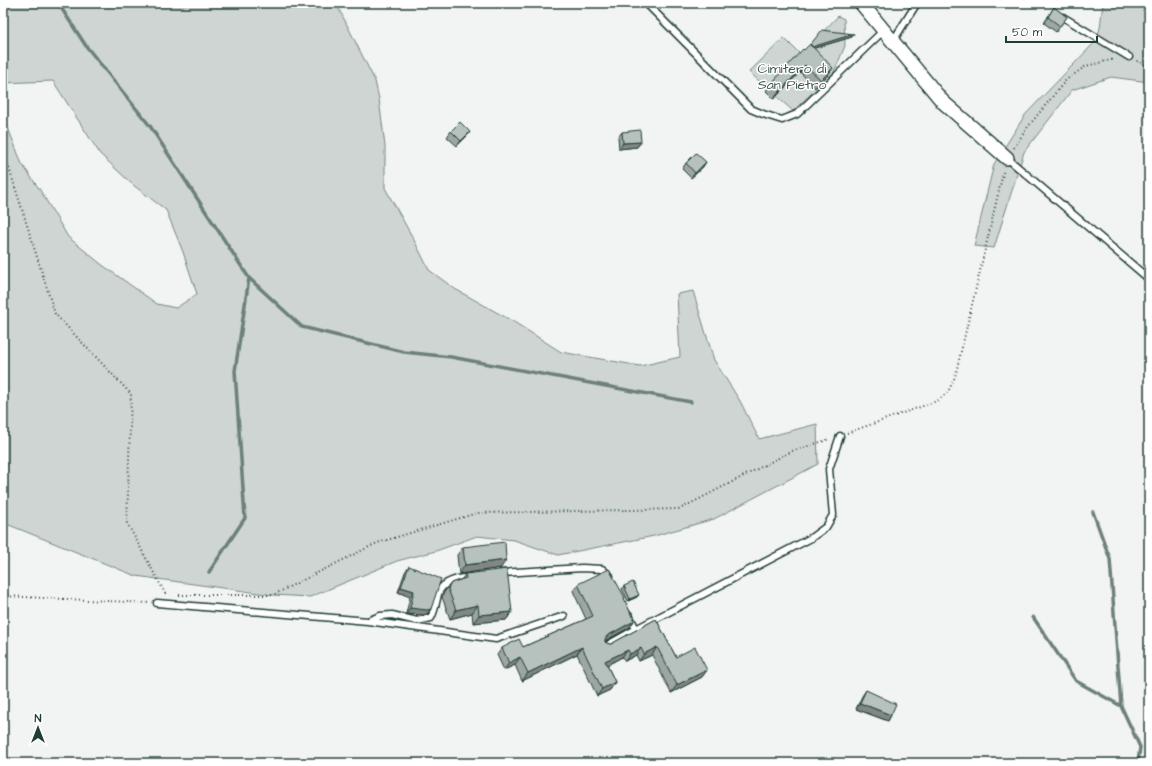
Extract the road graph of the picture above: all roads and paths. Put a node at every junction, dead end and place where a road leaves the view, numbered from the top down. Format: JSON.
{"nodes":[{"id":1,"x":646,"y":3,"type":"edge"},
{"id":2,"x":861,"y":3,"type":"edge"},
{"id":3,"x":917,"y":3,"type":"edge"},
{"id":4,"x":1139,"y":3,"type":"edge"},
{"id":5,"x":1063,"y":18,"type":"edge"},
{"id":6,"x":1149,"y":18,"type":"edge"},
{"id":7,"x":884,"y":30,"type":"junction"},
{"id":8,"x":893,"y":41,"type":"junction"},
{"id":9,"x":1129,"y":57,"type":"junction"},
{"id":10,"x":1149,"y":67,"type":"edge"},
{"id":11,"x":3,"y":149,"type":"edge"},
{"id":12,"x":1007,"y":158,"type":"junction"},
{"id":13,"x":1149,"y":279,"type":"edge"},
{"id":14,"x":840,"y":436,"type":"junction"},
{"id":15,"x":495,"y":574,"type":"edge"},
{"id":16,"x":479,"y":576,"type":"edge"},
{"id":17,"x":613,"y":582,"type":"edge"},
{"id":18,"x":174,"y":595,"type":"dead end"},
{"id":19,"x":3,"y":596,"type":"edge"},
{"id":20,"x":157,"y":603,"type":"junction"},
{"id":21,"x":626,"y":609,"type":"edge"},
{"id":22,"x":564,"y":616,"type":"dead end"},
{"id":23,"x":368,"y":621,"type":"junction"},
{"id":24,"x":636,"y":629,"type":"junction"},
{"id":25,"x":604,"y":647,"type":"edge"}],
"edges":[{"from":1,"to":7,"type":"lane"},
{"from":2,"to":7,"type":"street"},
{"from":3,"to":8,"type":"lane"},
{"from":4,"to":6,"type":"path"},
{"from":5,"to":9,"type":"lane"},
{"from":7,"to":8,"type":"street"},
{"from":8,"to":12,"type":"street"},
{"from":9,"to":10,"type":"path"},
{"from":9,"to":12,"type":"path"},
{"from":11,"to":20,"type":"path"},
{"from":12,"to":13,"type":"lane"},
{"from":12,"to":14,"type":"path"},
{"from":14,"to":18,"type":"path"},
{"from":14,"to":24,"type":"lane"},
{"from":15,"to":17,"type":"lane"},
{"from":16,"to":23,"type":"lane"},
{"from":19,"to":20,"type":"path"},
{"from":20,"to":23,"type":"lane"},
{"from":21,"to":24,"type":"lane"},
{"from":22,"to":23,"type":"lane"},
{"from":24,"to":25,"type":"lane"}]}
